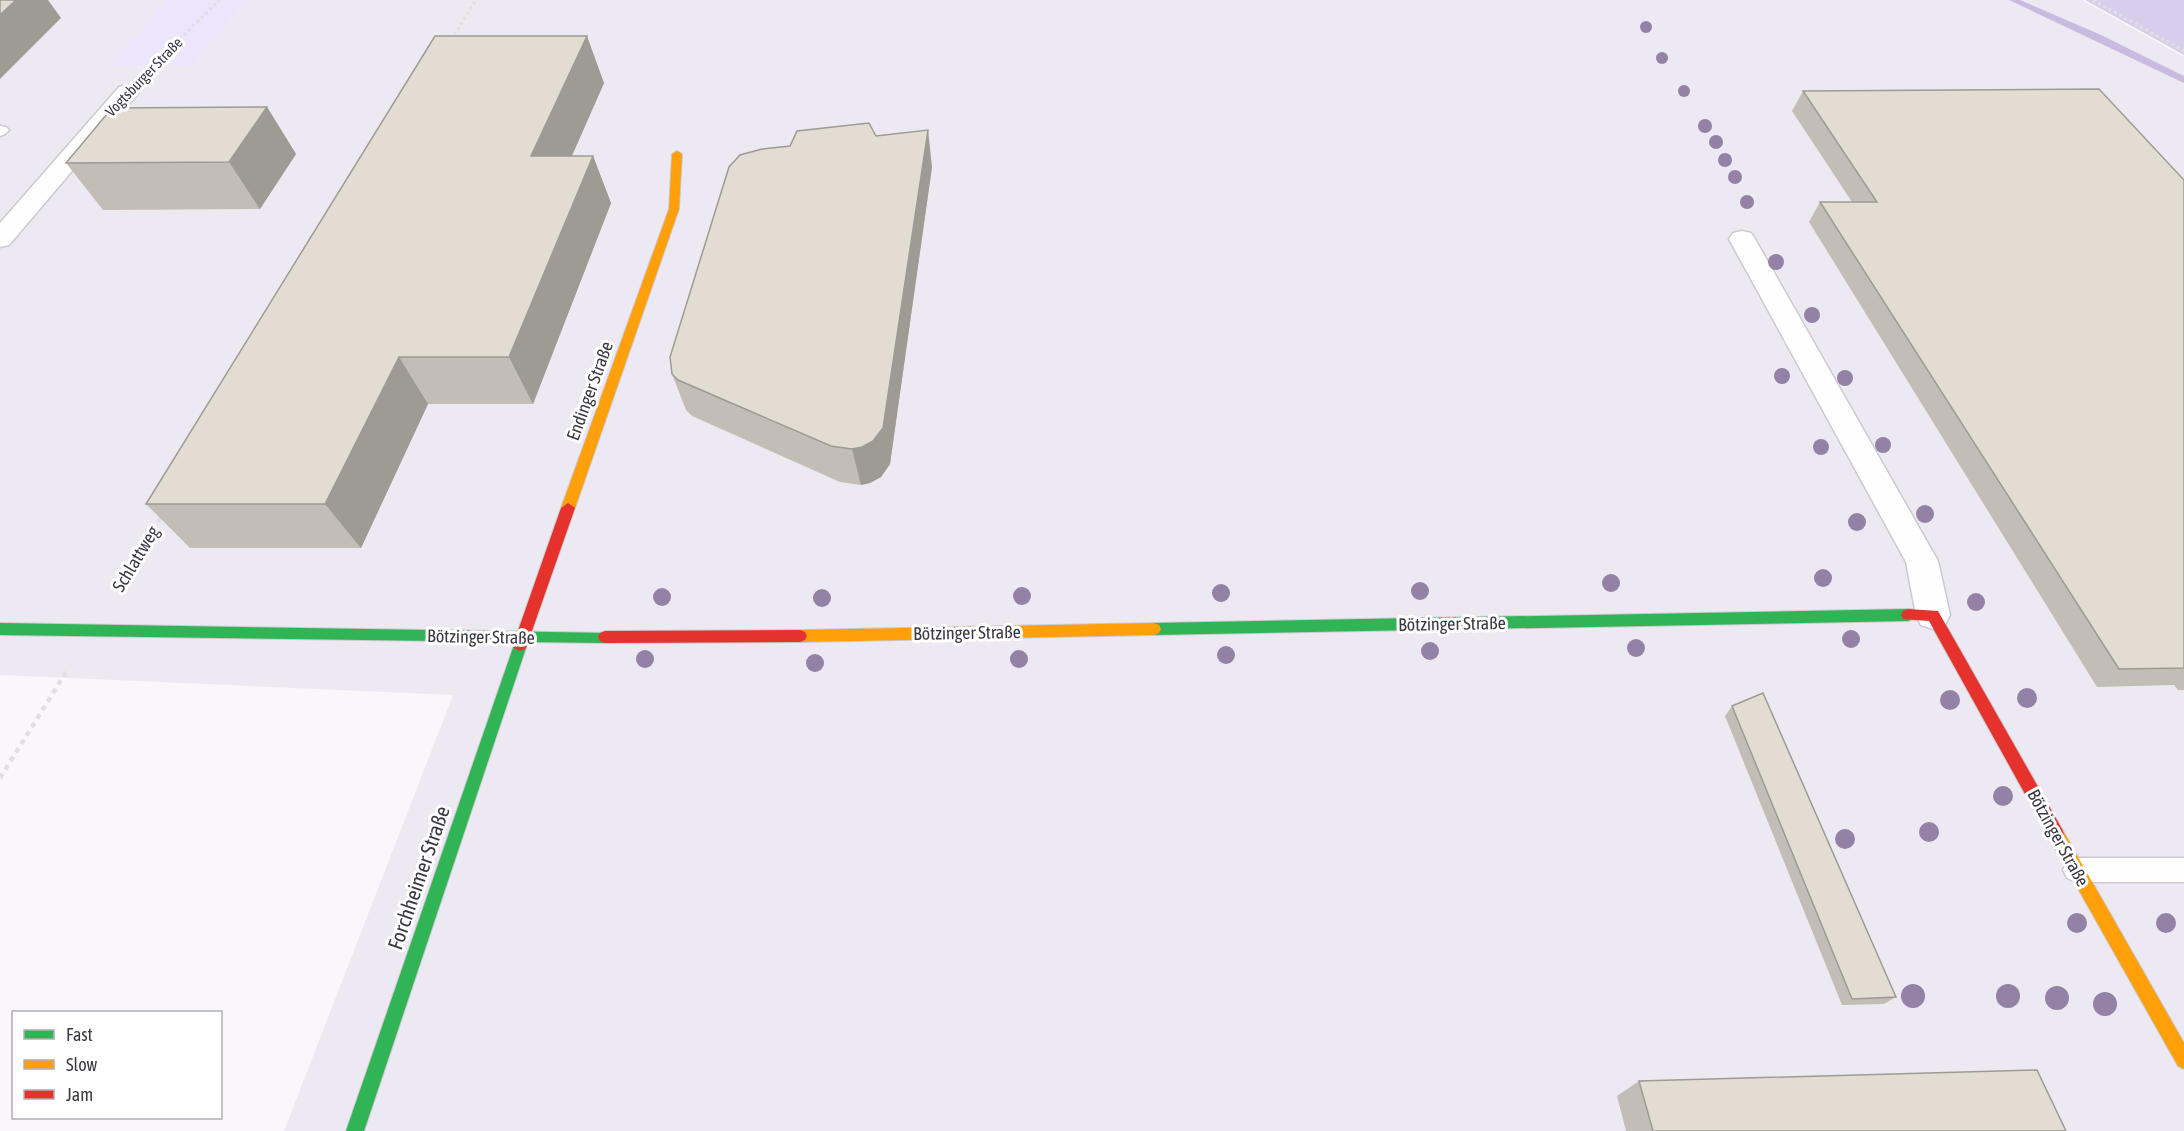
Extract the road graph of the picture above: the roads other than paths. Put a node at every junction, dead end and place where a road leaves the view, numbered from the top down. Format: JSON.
{"nodes":[{"id":1,"x":127,"y":92,"type":"road end"},
{"id":2,"x":677,"y":154,"type":"dead end"},
{"id":3,"x":0,"y":239,"type":"edge"},
{"id":4,"x":1742,"y":239,"type":"dead end"},
{"id":5,"x":1933,"y":615,"type":"junction"},
{"id":6,"x":0,"y":629,"type":"edge"},
{"id":7,"x":522,"y":638,"type":"junction"},
{"id":8,"x":2076,"y":870,"type":"junction"},
{"id":9,"x":2184,"y":870,"type":"edge"},
{"id":10,"x":2184,"y":1060,"type":"edge"},
{"id":11,"x":355,"y":1131,"type":"edge"}],
"edges":[{"from":1,"to":3,"type":"street","name":"Vogtsburger Straße"},
{"from":2,"to":7,"type":"street","name":"Endinger Straße"},
{"from":4,"to":5,"type":"street","name":"Bötzinger Straße"},
{"from":5,"to":7,"type":"street","name":"Bötzinger Straße"},
{"from":5,"to":8,"type":"street","name":"Bötzinger Straße"},
{"from":6,"to":7,"type":"street","name":"Bötzinger Straße"},
{"from":7,"to":11,"type":"street","name":"Forchheimer Straße"},
{"from":8,"to":9,"type":"lane"},
{"from":8,"to":10,"type":"street","name":"Bötzinger Straße"}]}
